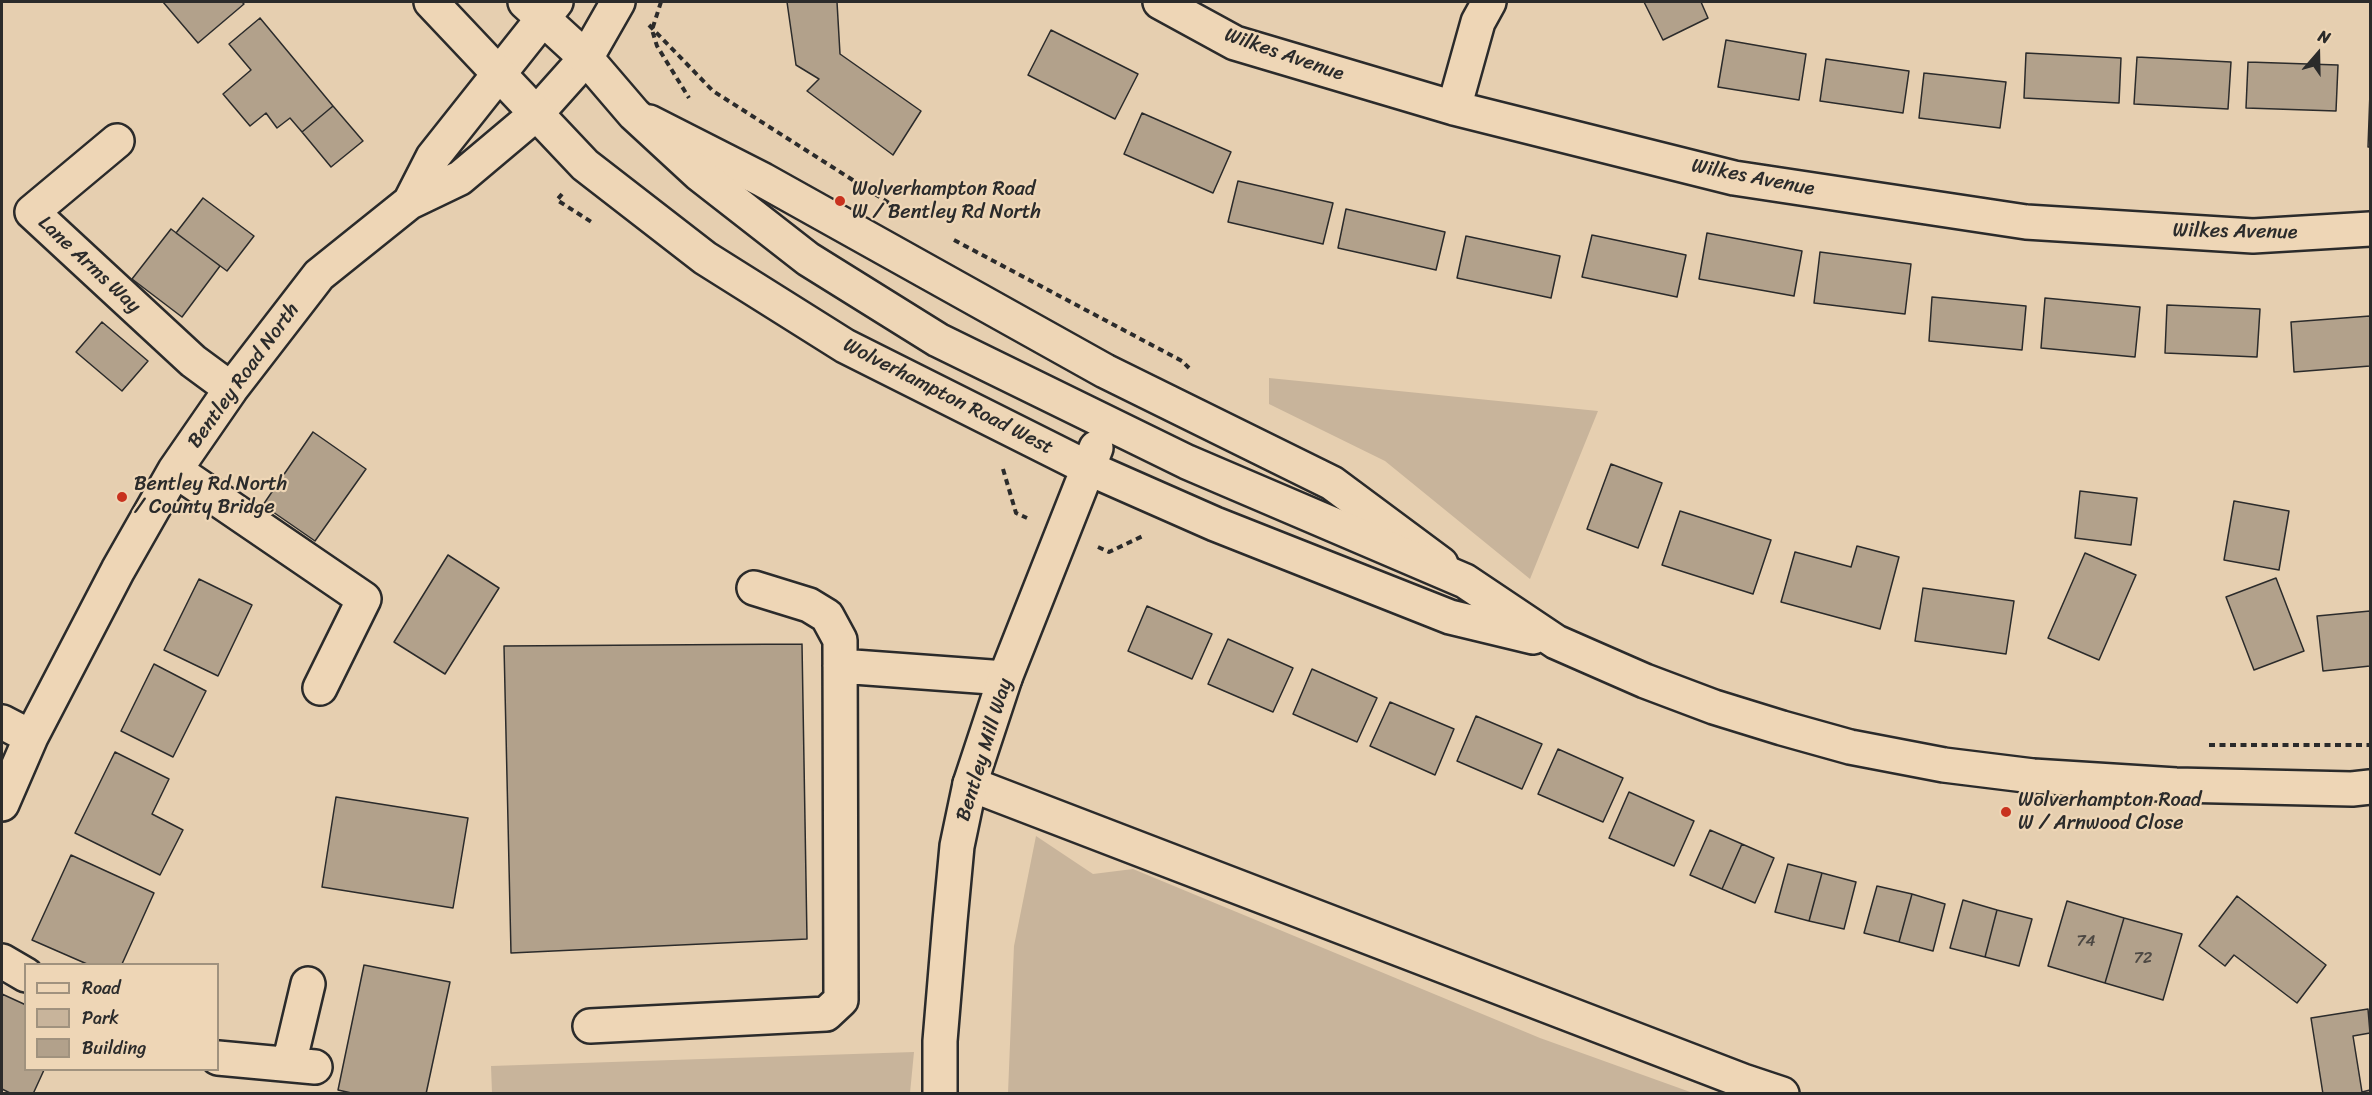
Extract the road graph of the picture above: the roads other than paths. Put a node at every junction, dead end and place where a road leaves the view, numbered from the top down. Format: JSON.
{"nodes":[{"id":1,"x":431,"y":2,"type":"edge"},
{"id":2,"x":618,"y":2,"type":"edge"},
{"id":3,"x":1160,"y":2,"type":"edge"},
{"id":4,"x":1489,"y":2,"type":"edge"},
{"id":5,"x":542,"y":7,"type":"edge"},
{"id":6,"x":586,"y":58,"type":"junction"},
{"id":7,"x":498,"y":75,"type":"junction"},
{"id":8,"x":1454,"y":108,"type":"junction"},
{"id":9,"x":536,"y":114,"type":"junction"},
{"id":10,"x":634,"y":114,"type":"junction"},
{"id":11,"x":117,"y":141,"type":"dead end"},
{"id":12,"x":410,"y":202,"type":"junction"},
{"id":13,"x":2370,"y":229,"type":"edge"},
{"id":14,"x":231,"y":389,"type":"junction"},
{"id":15,"x":1107,"y":424,"type":"junction"},
{"id":16,"x":1088,"y":468,"type":"junction"},
{"id":17,"x":175,"y":470,"type":"junction"},
{"id":18,"x":1465,"y":581,"type":"junction"},
{"id":19,"x":754,"y":588,"type":"dead end"},
{"id":20,"x":1556,"y":642,"type":"junction"},
{"id":21,"x":840,"y":666,"type":"junction"},
{"id":22,"x":1005,"y":678,"type":"junction"},
{"id":23,"x":320,"y":688,"type":"dead end"},
{"id":24,"x":2,"y":722,"type":"edge"},
{"id":25,"x":31,"y":737,"type":"junction"},
{"id":26,"x":970,"y":784,"type":"junction"},
{"id":27,"x":2370,"y":787,"type":"edge"},
{"id":28,"x":2,"y":804,"type":"edge"},
{"id":29,"x":2,"y":961,"type":"edge"},
{"id":30,"x":24,"y":974,"type":"edge"},
{"id":31,"x":308,"y":984,"type":"dead end"},
{"id":32,"x":590,"y":1026,"type":"dead end"},
{"id":33,"x":219,"y":1058,"type":"edge"},
{"id":34,"x":940,"y":1094,"type":"edge"},
{"id":35,"x":1782,"y":1094,"type":"edge"}],
"edges":[{"from":1,"to":7,"type":"main road","name":"Wolverhampton Road West"},
{"from":2,"to":6,"type":"main road","name":"Bentley Road North"},
{"from":3,"to":8,"type":"main road","name":"Wilkes Avenue"},
{"from":4,"to":8,"type":"main road"},
{"from":5,"to":6,"type":"main road","name":"Wolverhampton Road West"},
{"from":5,"to":7,"type":"main road","name":"Bentley Road North"},
{"from":6,"to":9,"type":"main road","name":"Bentley Road North"},
{"from":6,"to":10,"type":"main road","name":"Wolverhampton Road West"},
{"from":7,"to":9,"type":"main road","name":"Wolverhampton Road West"},
{"from":7,"to":12,"type":"main road","name":"Bentley Road North"},
{"from":8,"to":13,"type":"main road","name":"Wilkes Avenue"},
{"from":9,"to":12,"type":"main road","name":"Bentley Road North"},
{"from":9,"to":16,"type":"main road","name":"Wolverhampton Road West"},
{"from":10,"to":15,"type":"main road","name":"Wolverhampton Road West"},
{"from":10,"to":18,"type":"main road"},
{"from":11,"to":14,"type":"main road","name":"Lane Arms Way"},
{"from":12,"to":14,"type":"main road","name":"Bentley Road North"},
{"from":14,"to":17,"type":"main road","name":"Bentley Road North"},
{"from":15,"to":16,"type":"main road","name":"Bentley Mill Way"},
{"from":15,"to":18,"type":"main road","name":"Wolverhampton Road West"},
{"from":16,"to":20,"type":"main road","name":"Wolverhampton Road West"},
{"from":16,"to":22,"type":"main road","name":"Bentley Mill Way"},
{"from":17,"to":23,"type":"main road"},
{"from":17,"to":25,"type":"main road","name":"Bentley Road North"},
{"from":18,"to":20,"type":"main road","name":"Wolverhampton Road West"},
{"from":19,"to":21,"type":"main road"},
{"from":20,"to":27,"type":"main road","name":"Wolverhampton Road West"},
{"from":21,"to":22,"type":"main road"},
{"from":21,"to":32,"type":"main road"},
{"from":22,"to":26,"type":"main road","name":"Bentley Mill Way"},
{"from":24,"to":25,"type":"main road"},
{"from":25,"to":28,"type":"main road","name":"Bentley Road North"},
{"from":26,"to":34,"type":"main road","name":"Bentley Mill Way"},
{"from":26,"to":35,"type":"main road"},
{"from":29,"to":30,"type":"main road"},
{"from":31,"to":33,"type":"main road"}]}
